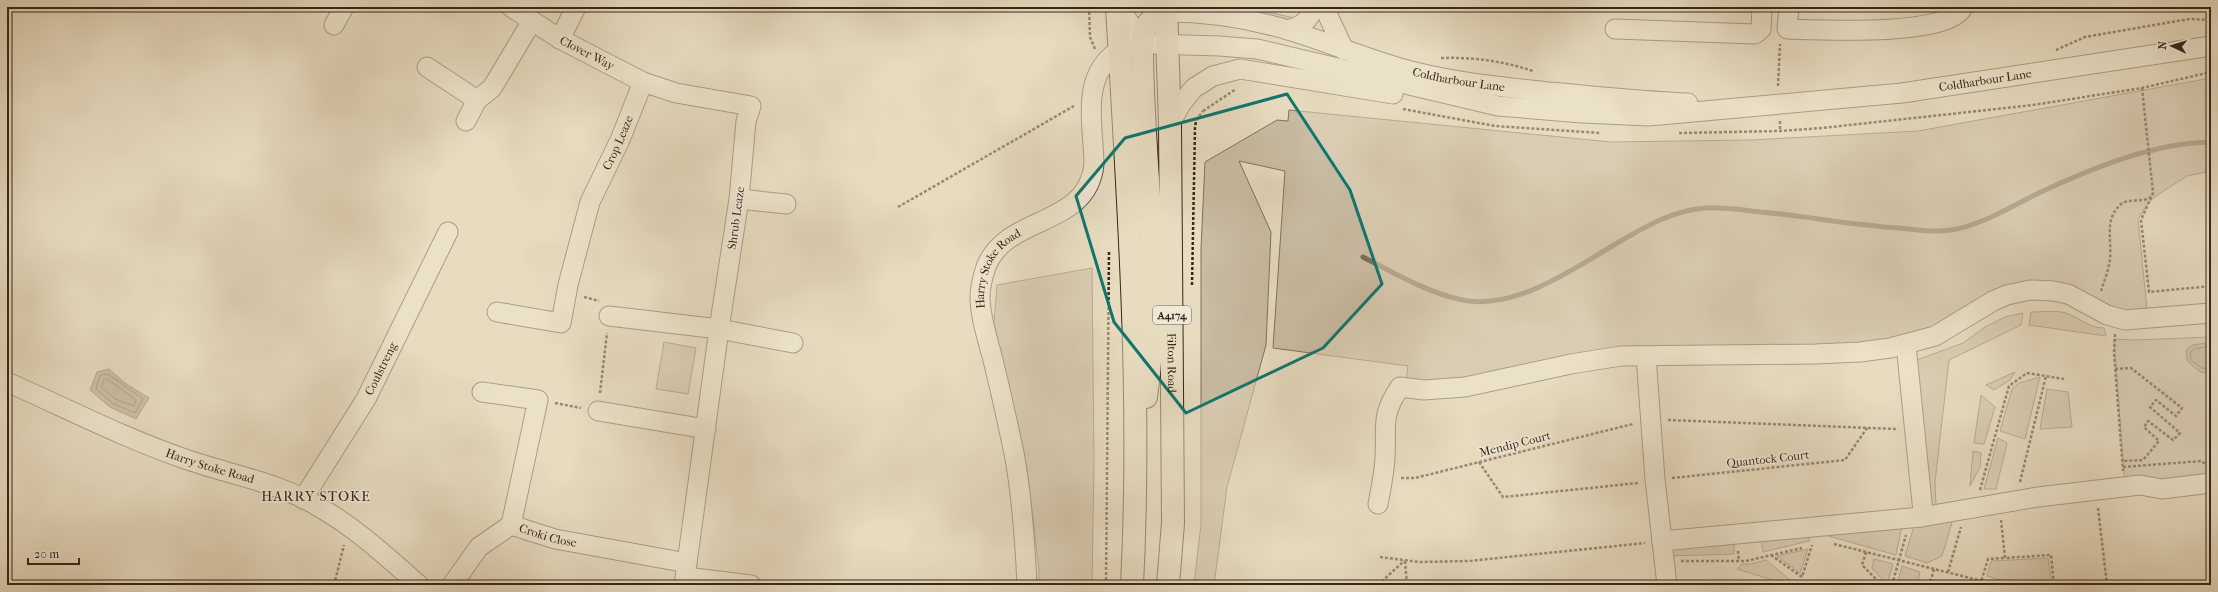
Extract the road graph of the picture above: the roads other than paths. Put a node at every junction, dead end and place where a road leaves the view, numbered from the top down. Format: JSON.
{"nodes":[{"id":1,"x":344,"y":7,"type":"edge"},
{"id":2,"x":511,"y":7,"type":"edge"},
{"id":3,"x":576,"y":7,"type":"edge"},
{"id":4,"x":1118,"y":7,"type":"edge"},
{"id":5,"x":1313,"y":7,"type":"edge"},
{"id":6,"x":1324,"y":7,"type":"edge"},
{"id":7,"x":1762,"y":7,"type":"edge"},
{"id":8,"x":1788,"y":7,"type":"edge"},
{"id":9,"x":1963,"y":7,"type":"edge"},
{"id":10,"x":1166,"y":10,"type":"edge"},
{"id":11,"x":1223,"y":12,"type":"edge"},
{"id":12,"x":532,"y":21,"type":"junction"},
{"id":13,"x":334,"y":25,"type":"dead end"},
{"id":14,"x":1615,"y":29,"type":"dead end"},
{"id":15,"x":1288,"y":30,"type":"junction"},
{"id":16,"x":560,"y":39,"type":"junction"},
{"id":17,"x":1143,"y":40,"type":"junction"},
{"id":18,"x":1168,"y":45,"type":"junction"},
{"id":19,"x":2211,"y":46,"type":"edge"},
{"id":20,"x":1119,"y":50,"type":"junction"},
{"id":21,"x":1344,"y":50,"type":"junction"},
{"id":22,"x":427,"y":67,"type":"dead end"},
{"id":23,"x":643,"y":82,"type":"junction"},
{"id":24,"x":477,"y":100,"type":"junction"},
{"id":25,"x":751,"y":106,"type":"joint"},
{"id":26,"x":1498,"y":106,"type":"junction"},
{"id":27,"x":1760,"y":106,"type":"junction"},
{"id":28,"x":466,"y":121,"type":"dead end"},
{"id":29,"x":1170,"y":124,"type":"junction"},
{"id":30,"x":739,"y":199,"type":"junction"},
{"id":31,"x":786,"y":204,"type":"dead end"},
{"id":32,"x":448,"y":232,"type":"dead end"},
{"id":33,"x":497,"y":312,"type":"dead end"},
{"id":34,"x":2211,"y":313,"type":"edge"},
{"id":35,"x":609,"y":316,"type":"road end"},
{"id":36,"x":720,"y":329,"type":"junction"},
{"id":37,"x":793,"y":343,"type":"dead end"},
{"id":38,"x":1906,"y":345,"type":"junction"},
{"id":39,"x":1646,"y":356,"type":"junction"},
{"id":40,"x":7,"y":382,"type":"edge"},
{"id":41,"x":482,"y":392,"type":"dead end"},
{"id":42,"x":598,"y":411,"type":"road end"},
{"id":43,"x":706,"y":429,"type":"junction"},
{"id":44,"x":1137,"y":456,"type":"junction"},
{"id":45,"x":2211,"y":483,"type":"edge"},
{"id":46,"x":303,"y":499,"type":"junction"},
{"id":47,"x":1378,"y":504,"type":"dead end"},
{"id":48,"x":1916,"y":518,"type":"junction"},
{"id":49,"x":1174,"y":523,"type":"junction"},
{"id":50,"x":511,"y":525,"type":"junction"},
{"id":51,"x":1662,"y":541,"type":"junction"},
{"id":52,"x":686,"y":575,"type":"edge"},
{"id":53,"x":419,"y":585,"type":"edge"},
{"id":54,"x":452,"y":585,"type":"edge"},
{"id":55,"x":751,"y":585,"type":"edge"},
{"id":56,"x":1027,"y":585,"type":"edge"},
{"id":57,"x":1132,"y":585,"type":"edge"},
{"id":58,"x":1168,"y":585,"type":"edge"},
{"id":59,"x":1176,"y":585,"type":"edge"},
{"id":60,"x":1667,"y":585,"type":"edge"}],
"edges":[{"from":1,"to":13,"type":"street"},
{"from":2,"to":12,"type":"street","name":"Clover Way"},
{"from":3,"to":16,"type":"street"},
{"from":4,"to":17,"type":"street"},
{"from":4,"to":20,"type":"main road"},
{"from":5,"to":15,"type":"street"},
{"from":6,"to":21,"type":"street"},
{"from":7,"to":14,"type":"street"},
{"from":8,"to":9,"type":"street"},
{"from":10,"to":11,"type":"street","name":"Coldharbour Lane"},
{"from":10,"to":17,"type":"main road"},
{"from":10,"to":18,"type":"main road","number":"A4174"},
{"from":11,"to":15,"type":"street","name":"Coldharbour Lane"},
{"from":12,"to":16,"type":"street","name":"Clover Way"},
{"from":12,"to":24,"type":"street"},
{"from":15,"to":21,"type":"street","name":"Coldharbour Lane"},
{"from":16,"to":23,"type":"street","name":"Clover Way"},
{"from":17,"to":18,"type":"street","name":"Coldharbour Lane"},
{"from":17,"to":20,"type":"street","name":"Harry Stoke Road"},
{"from":17,"to":44,"type":"main road"},
{"from":18,"to":26,"type":"street","name":"Coldharbour Lane"},
{"from":18,"to":29,"type":"main road","name":"Filton Road","number":"A4174"},
{"from":19,"to":27,"type":"street","name":"Coldharbour Lane"},
{"from":20,"to":44,"type":"main road"},
{"from":20,"to":56,"type":"street","name":"Harry Stoke Road"},
{"from":21,"to":27,"type":"street","name":"Coldharbour Lane"},
{"from":22,"to":24,"type":"street"},
{"from":23,"to":25,"type":"street","name":"Clover Way"},
{"from":23,"to":33,"type":"street","name":"Crop Leaze"},
{"from":24,"to":28,"type":"street"},
{"from":25,"to":30,"type":"street","name":"Shrub Leaze"},
{"from":26,"to":27,"type":"street","name":"Coldharbour Lane"},
{"from":26,"to":29,"type":"street"},
{"from":29,"to":49,"type":"main road","name":"Filton Road","number":"A4174"},
{"from":30,"to":31,"type":"street"},
{"from":30,"to":36,"type":"street","name":"Shrub Leaze"},
{"from":32,"to":46,"type":"street","name":"Coulstreng"},
{"from":34,"to":38,"type":"street"},
{"from":35,"to":36,"type":"street"},
{"from":36,"to":37,"type":"street"},
{"from":36,"to":43,"type":"street","name":"Shrub Leaze"},
{"from":38,"to":39,"type":"street"},
{"from":38,"to":48,"type":"street"},
{"from":39,"to":47,"type":"street"},
{"from":39,"to":51,"type":"street"},
{"from":40,"to":46,"type":"street","name":"Harry Stoke Road"},
{"from":41,"to":50,"type":"street","name":"Croki Close"},
{"from":42,"to":43,"type":"street"},
{"from":43,"to":52,"type":"street","name":"Shrub Leaze"},
{"from":44,"to":57,"type":"main road"},
{"from":45,"to":48,"type":"street"},
{"from":46,"to":53,"type":"street","name":"Harry Stoke Road"},
{"from":48,"to":51,"type":"street"},
{"from":49,"to":58,"type":"main road","name":"Filton Road","number":"A4174"},
{"from":49,"to":59,"type":"street"},
{"from":50,"to":52,"type":"street","name":"Croki Close"},
{"from":50,"to":54,"type":"street"},
{"from":51,"to":60,"type":"street"},
{"from":52,"to":55,"type":"street","name":"Croki Close"}]}
